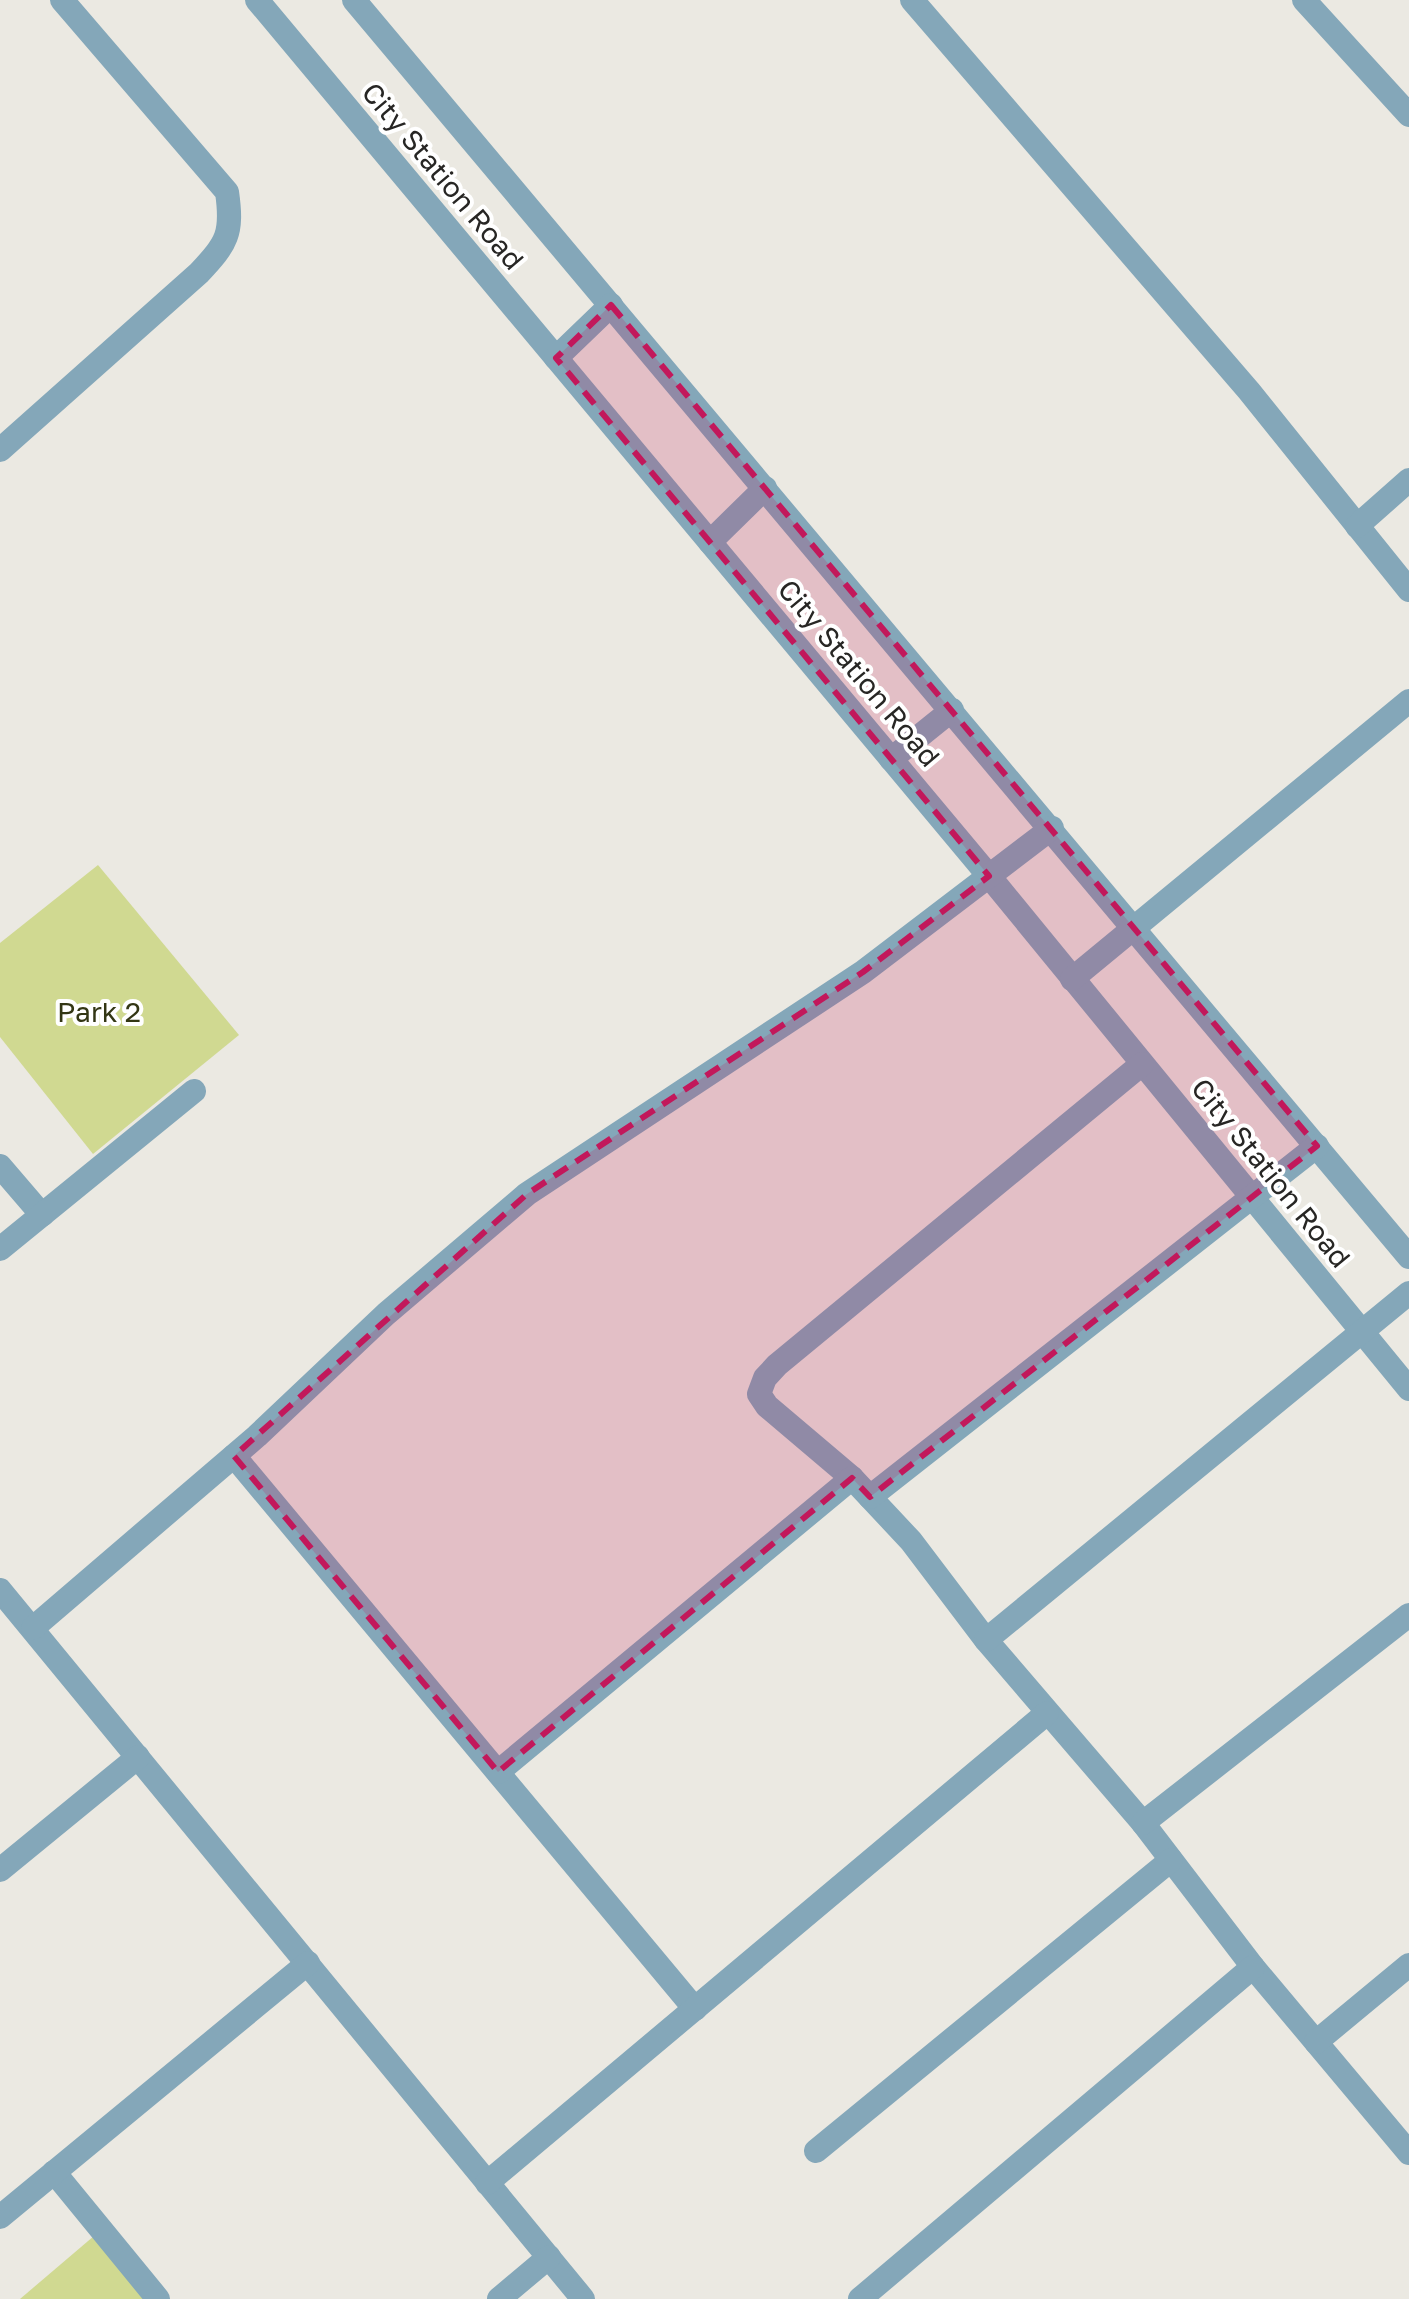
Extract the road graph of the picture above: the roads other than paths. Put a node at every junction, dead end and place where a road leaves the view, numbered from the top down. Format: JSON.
{"nodes":[{"id":1,"x":62,"y":0,"type":"edge"},
{"id":2,"x":257,"y":0,"type":"edge"},
{"id":3,"x":354,"y":0,"type":"edge"},
{"id":4,"x":912,"y":0,"type":"edge"},
{"id":5,"x":1304,"y":0,"type":"edge"},
{"id":6,"x":1409,"y":115,"type":"edge"},
{"id":7,"x":611,"y":305,"type":"junction"},
{"id":8,"x":556,"y":358,"type":"junction"},
{"id":9,"x":2,"y":445,"type":"edge"},
{"id":10,"x":1409,"y":480,"type":"edge"},
{"id":11,"x":765,"y":488,"type":"junction"},
{"id":12,"x":1357,"y":526,"type":"junction"},
{"id":13,"x":710,"y":542,"type":"junction"},
{"id":14,"x":1409,"y":590,"type":"edge"},
{"id":15,"x":1409,"y":701,"type":"edge"},
{"id":16,"x":952,"y":710,"type":"junction"},
{"id":17,"x":891,"y":759,"type":"junction"},
{"id":18,"x":1052,"y":828,"type":"junction"},
{"id":19,"x":989,"y":876,"type":"junction"},
{"id":20,"x":1134,"y":925,"type":"junction"},
{"id":21,"x":1072,"y":979,"type":"junction"},
{"id":22,"x":1142,"y":1064,"type":"junction"},
{"id":23,"x":194,"y":1091,"type":"dead end"},
{"id":24,"x":1317,"y":1146,"type":"junction"},
{"id":25,"x":0,"y":1166,"type":"edge"},
{"id":26,"x":1253,"y":1199,"type":"junction"},
{"id":27,"x":42,"y":1215,"type":"junction"},
{"id":28,"x":0,"y":1249,"type":"edge"},
{"id":29,"x":1409,"y":1257,"type":"edge"},
{"id":30,"x":1409,"y":1293,"type":"edge"},
{"id":31,"x":1362,"y":1332,"type":"junction"},
{"id":32,"x":1409,"y":1389,"type":"edge"},
{"id":33,"x":234,"y":1456,"type":"junction"},
{"id":34,"x":852,"y":1478,"type":"junction"},
{"id":35,"x":870,"y":1497,"type":"junction"},
{"id":36,"x":0,"y":1590,"type":"edge"},
{"id":37,"x":1409,"y":1615,"type":"edge"},
{"id":38,"x":33,"y":1628,"type":"junction"},
{"id":39,"x":986,"y":1640,"type":"junction"},
{"id":40,"x":1047,"y":1713,"type":"junction"},
{"id":41,"x":138,"y":1757,"type":"junction"},
{"id":42,"x":498,"y":1772,"type":"junction"},
{"id":43,"x":1143,"y":1823,"type":"junction"},
{"id":44,"x":1171,"y":1860,"type":"junction"},
{"id":45,"x":0,"y":1870,"type":"edge"},
{"id":46,"x":308,"y":1963,"type":"junction"},
{"id":47,"x":1409,"y":1965,"type":"edge"},
{"id":48,"x":1253,"y":1967,"type":"junction"},
{"id":49,"x":695,"y":2009,"type":"junction"},
{"id":50,"x":1316,"y":2042,"type":"junction"},
{"id":51,"x":816,"y":2151,"type":"dead end"},
{"id":52,"x":1409,"y":2153,"type":"edge"},
{"id":53,"x":54,"y":2172,"type":"junction"},
{"id":54,"x":487,"y":2183,"type":"junction"},
{"id":55,"x":0,"y":2217,"type":"edge"},
{"id":56,"x":549,"y":2257,"type":"junction"},
{"id":57,"x":158,"y":2299,"type":"edge"},
{"id":58,"x":499,"y":2299,"type":"edge"},
{"id":59,"x":583,"y":2299,"type":"edge"},
{"id":60,"x":860,"y":2299,"type":"edge"}],
"edges":[{"from":1,"to":9,"type":"street"},
{"from":2,"to":8,"type":"street","name":"City Station Road"},
{"from":3,"to":7,"type":"street"},
{"from":4,"to":12,"type":"street"},
{"from":5,"to":6,"type":"street"},
{"from":7,"to":8,"type":"street"},
{"from":7,"to":11,"type":"street"},
{"from":8,"to":13,"type":"street","name":"City Station Road"},
{"from":10,"to":12,"type":"street"},
{"from":11,"to":13,"type":"street"},
{"from":11,"to":16,"type":"street"},
{"from":12,"to":14,"type":"street"},
{"from":13,"to":17,"type":"street","name":"City Station Road"},
{"from":15,"to":20,"type":"street"},
{"from":16,"to":17,"type":"street"},
{"from":16,"to":18,"type":"street"},
{"from":17,"to":19,"type":"street","name":"City Station Road"},
{"from":18,"to":19,"type":"street"},
{"from":18,"to":20,"type":"street"},
{"from":19,"to":21,"type":"street","name":"City Station Road"},
{"from":19,"to":33,"type":"street"},
{"from":20,"to":21,"type":"street"},
{"from":20,"to":24,"type":"street"},
{"from":21,"to":22,"type":"street","name":"City Station Road"},
{"from":22,"to":26,"type":"street","name":"City Station Road"},
{"from":22,"to":34,"type":"street"},
{"from":23,"to":27,"type":"street"},
{"from":24,"to":26,"type":"street"},
{"from":24,"to":29,"type":"street"},
{"from":25,"to":27,"type":"street"},
{"from":26,"to":31,"type":"street","name":"City Station Road"},
{"from":26,"to":35,"type":"street"},
{"from":27,"to":28,"type":"street"},
{"from":30,"to":31,"type":"street"},
{"from":31,"to":32,"type":"street","name":"City Station Road"},
{"from":31,"to":39,"type":"street"},
{"from":33,"to":38,"type":"street"},
{"from":33,"to":42,"type":"street"},
{"from":34,"to":35,"type":"street"},
{"from":34,"to":42,"type":"street"},
{"from":35,"to":39,"type":"street"},
{"from":36,"to":38,"type":"street"},
{"from":37,"to":43,"type":"street"},
{"from":38,"to":41,"type":"street"},
{"from":39,"to":40,"type":"street"},
{"from":40,"to":43,"type":"street"},
{"from":40,"to":49,"type":"street"},
{"from":41,"to":45,"type":"street"},
{"from":41,"to":46,"type":"street"},
{"from":42,"to":49,"type":"street"},
{"from":43,"to":44,"type":"street"},
{"from":44,"to":48,"type":"street"},
{"from":44,"to":51,"type":"street"},
{"from":46,"to":53,"type":"street"},
{"from":46,"to":54,"type":"street"},
{"from":47,"to":50,"type":"street"},
{"from":48,"to":50,"type":"street"},
{"from":48,"to":60,"type":"street"},
{"from":49,"to":54,"type":"street"},
{"from":50,"to":52,"type":"street"},
{"from":53,"to":55,"type":"street"},
{"from":53,"to":57,"type":"street"},
{"from":54,"to":56,"type":"street"},
{"from":56,"to":58,"type":"street"},
{"from":56,"to":59,"type":"street"}]}
